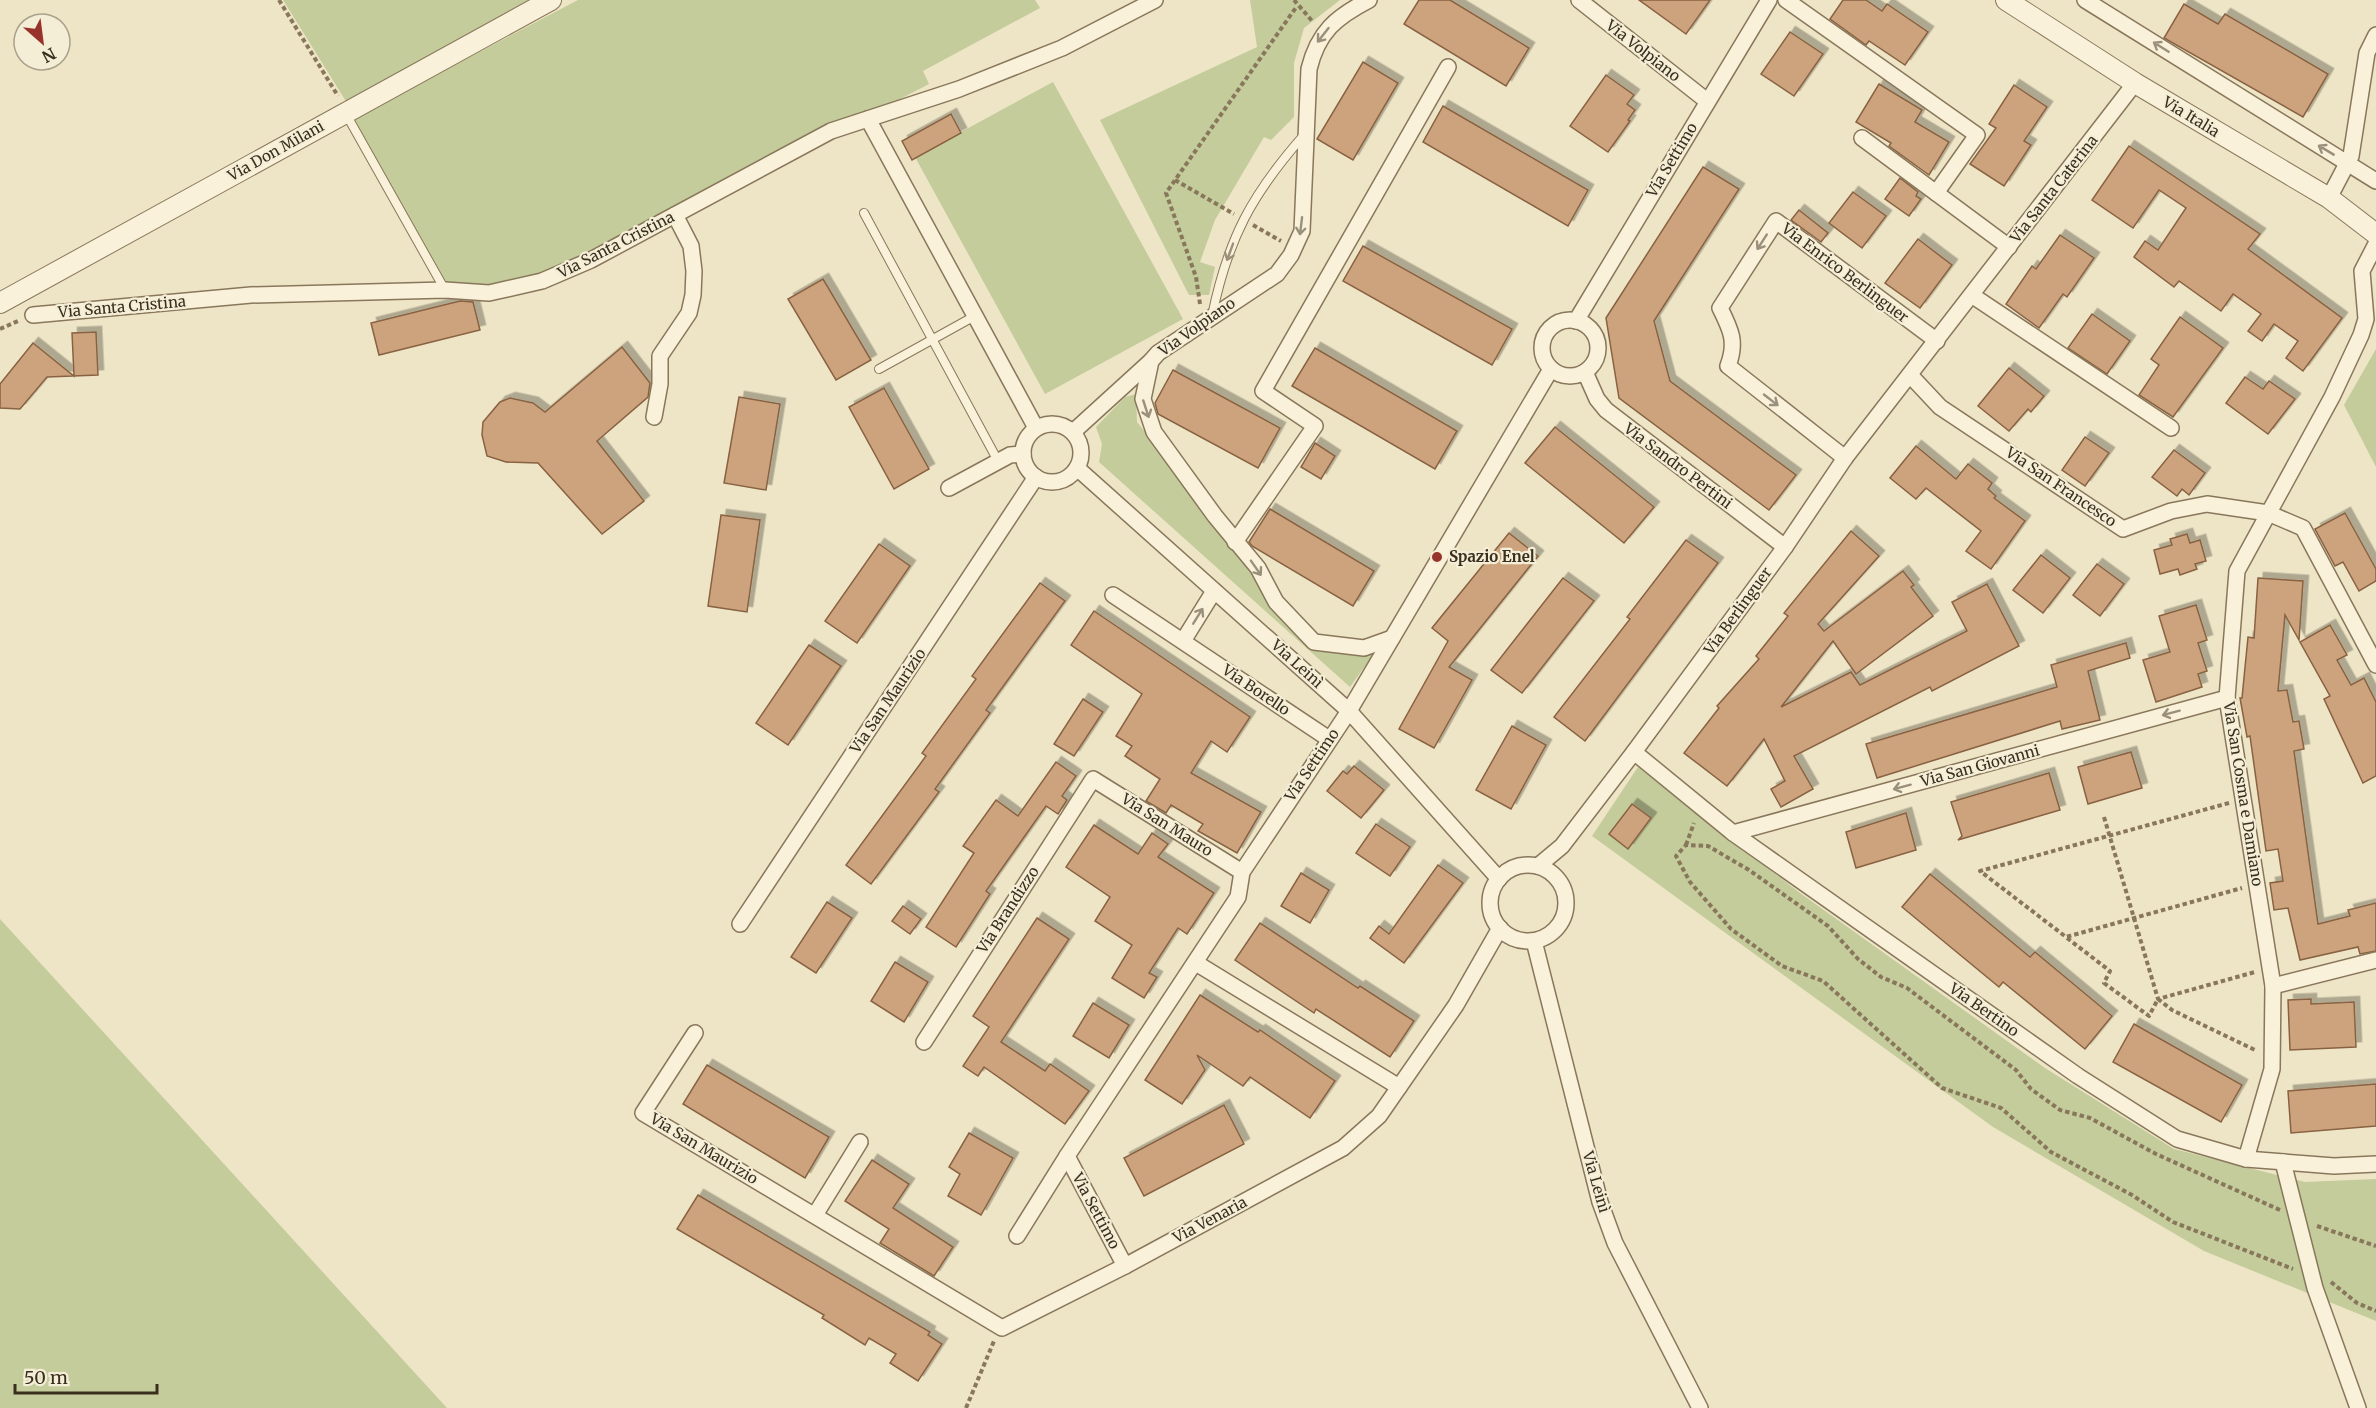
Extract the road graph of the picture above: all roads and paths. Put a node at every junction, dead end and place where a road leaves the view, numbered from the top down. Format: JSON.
{"nodes":[{"id":1,"x":279,"y":0,"type":"edge"},
{"id":2,"x":551,"y":0,"type":"edge"},
{"id":3,"x":1155,"y":0,"type":"edge"},
{"id":4,"x":1294,"y":0,"type":"edge"},
{"id":5,"x":1369,"y":0,"type":"edge"},
{"id":6,"x":1579,"y":0,"type":"edge"},
{"id":7,"x":1769,"y":0,"type":"edge"},
{"id":8,"x":1786,"y":0,"type":"edge"},
{"id":9,"x":2006,"y":0,"type":"edge"},
{"id":10,"x":2085,"y":0,"type":"edge"},
{"id":11,"x":1129,"y":6,"type":"edge"},
{"id":12,"x":1297,"y":6,"type":"junction"},
{"id":13,"x":1324,"y":31,"type":"junction"},
{"id":14,"x":2376,"y":35,"type":"edge"},
{"id":15,"x":1448,"y":67,"type":"dead end"},
{"id":16,"x":2135,"y":83,"type":"junction"},
{"id":17,"x":1707,"y":101,"type":"junction"},
{"id":18,"x":346,"y":113,"type":"junction"},
{"id":19,"x":868,"y":119,"type":"junction"},
{"id":20,"x":1305,"y":134,"type":"junction"},
{"id":21,"x":1862,"y":138,"type":"dead end"},
{"id":22,"x":2348,"y":163,"type":"junction"},
{"id":23,"x":2376,"y":181,"type":"edge"},
{"id":24,"x":1936,"y":193,"type":"junction"},
{"id":25,"x":2329,"y":198,"type":"junction"},
{"id":26,"x":864,"y":213,"type":"dead end"},
{"id":27,"x":675,"y":215,"type":"junction"},
{"id":28,"x":2376,"y":234,"type":"edge"},
{"id":29,"x":2376,"y":244,"type":"edge"},
{"id":30,"x":2009,"y":247,"type":"junction"},
{"id":31,"x":445,"y":290,"type":"junction"},
{"id":32,"x":1973,"y":296,"type":"junction"},
{"id":33,"x":0,"y":303,"type":"edge"},
{"id":34,"x":33,"y":315,"type":"dead end"},
{"id":35,"x":973,"y":316,"type":"junction"},
{"id":36,"x":1207,"y":319,"type":"junction"},
{"id":37,"x":1576,"y":321,"type":"junction"},
{"id":38,"x":932,"y":339,"type":"junction"},
{"id":39,"x":1937,"y":341,"type":"junction"},
{"id":40,"x":1150,"y":361,"type":"junction"},
{"id":41,"x":879,"y":369,"type":"dead end"},
{"id":42,"x":1551,"y":369,"type":"junction"},
{"id":43,"x":1585,"y":372,"type":"junction"},
{"id":44,"x":1910,"y":375,"type":"junction"},
{"id":45,"x":654,"y":417,"type":"dead end"},
{"id":46,"x":1036,"y":428,"type":"junction"},
{"id":47,"x":2171,"y":428,"type":"dead end"},
{"id":48,"x":1072,"y":432,"type":"junction"},
{"id":49,"x":1023,"y":454,"type":"junction"},
{"id":50,"x":1845,"y":458,"type":"junction"},
{"id":51,"x":998,"y":461,"type":"junction"},
{"id":52,"x":1077,"y":468,"type":"junction"},
{"id":53,"x":1036,"y":477,"type":"junction"},
{"id":54,"x":949,"y":488,"type":"dead end"},
{"id":55,"x":2268,"y":513,"type":"junction"},
{"id":56,"x":1235,"y":542,"type":"junction"},
{"id":57,"x":1785,"y":547,"type":"junction"},
{"id":58,"x":1214,"y":591,"type":"junction"},
{"id":59,"x":1113,"y":594,"type":"dead end"},
{"id":60,"x":1392,"y":638,"type":"junction"},
{"id":61,"x":1183,"y":641,"type":"junction"},
{"id":62,"x":2376,"y":665,"type":"edge"},
{"id":63,"x":2228,"y":698,"type":"junction"},
{"id":64,"x":1349,"y":711,"type":"junction"},
{"id":65,"x":1329,"y":739,"type":"junction"},
{"id":66,"x":1635,"y":752,"type":"junction"},
{"id":67,"x":1092,"y":779,"type":"joint"},
{"id":68,"x":2244,"y":799,"type":"junction"},
{"id":69,"x":1700,"y":806,"type":"junction"},
{"id":70,"x":2104,"y":817,"type":"dead end"},
{"id":71,"x":1733,"y":833,"type":"junction"},
{"id":72,"x":2109,"y":836,"type":"junction"},
{"id":73,"x":1686,"y":844,"type":"junction"},
{"id":74,"x":1562,"y":846,"type":"junction"},
{"id":75,"x":1538,"y":867,"type":"junction"},
{"id":76,"x":1242,"y":872,"type":"junction"},
{"id":77,"x":1555,"y":876,"type":"junction"},
{"id":78,"x":1499,"y":879,"type":"junction"},
{"id":79,"x":2257,"y":884,"type":"junction"},
{"id":80,"x":2134,"y":918,"type":"junction"},
{"id":81,"x":740,"y":924,"type":"dead end"},
{"id":82,"x":1500,"y":928,"type":"junction"},
{"id":83,"x":2066,"y":937,"type":"junction"},
{"id":84,"x":1534,"y":941,"type":"junction"},
{"id":85,"x":2376,"y":960,"type":"edge"},
{"id":86,"x":1196,"y":963,"type":"junction"},
{"id":87,"x":2270,"y":968,"type":"junction"},
{"id":88,"x":2273,"y":986,"type":"junction"},
{"id":89,"x":2158,"y":999,"type":"junction"},
{"id":90,"x":695,"y":1033,"type":"dead end"},
{"id":91,"x":924,"y":1042,"type":"dead end"},
{"id":92,"x":2272,"y":1058,"type":"junction"},
{"id":93,"x":1399,"y":1087,"type":"junction"},
{"id":94,"x":860,"y":1142,"type":"dead end"},
{"id":95,"x":1067,"y":1156,"type":"junction"},
{"id":96,"x":2246,"y":1159,"type":"junction"},
{"id":97,"x":2283,"y":1162,"type":"junction"},
{"id":98,"x":2376,"y":1164,"type":"edge"},
{"id":99,"x":815,"y":1215,"type":"junction"},
{"id":100,"x":2297,"y":1218,"type":"junction"},
{"id":101,"x":1017,"y":1236,"type":"dead end"},
{"id":102,"x":2376,"y":1246,"type":"edge"},
{"id":103,"x":1125,"y":1266,"type":"junction"},
{"id":104,"x":2312,"y":1275,"type":"junction"},
{"id":105,"x":2376,"y":1311,"type":"edge"},
{"id":106,"x":1002,"y":1328,"type":"junction"},
{"id":107,"x":966,"y":1408,"type":"edge"},
{"id":108,"x":1700,"y":1408,"type":"edge"},
{"id":109,"x":2358,"y":1408,"type":"edge"}],
"edges":[{"from":1,"to":18,"type":"path"},
{"from":2,"to":18,"type":"street","name":"Via Don Milani"},
{"from":3,"to":11,"type":"street","name":"Via Santa Cristina"},
{"from":4,"to":12,"type":"path"},
{"from":5,"to":13,"type":"street"},
{"from":6,"to":17,"type":"street","name":"Via Volpiano"},
{"from":7,"to":17,"type":"street","name":"Via Settimo"},
{"from":8,"to":24,"type":"street"},
{"from":9,"to":16,"type":"street","name":"Via Italia"},
{"from":22,"to":10,"type":"street","one_way":true},
{"from":11,"to":19,"type":"street","name":"Via Santa Cristina"},
{"from":12,"to":13,"type":"path"},
{"from":12,"to":36,"type":"path"},
{"from":13,"to":20,"type":"street","name":"Via Volpiano","one_way":true},
{"from":14,"to":22,"type":"street"},
{"from":15,"to":56,"type":"street"},
{"from":16,"to":25,"type":"street","name":"Via Italia"},
{"from":16,"to":30,"type":"street","name":"Via Santa Caterina"},
{"from":17,"to":37,"type":"street","name":"Via Settimo"},
{"from":18,"to":31,"type":"lane"},
{"from":18,"to":33,"type":"street","name":"Via Don Milani"},
{"from":19,"to":27,"type":"street","name":"Via Santa Cristina"},
{"from":19,"to":35,"type":"street"},
{"from":20,"to":36,"type":"lane","one_way":true},
{"from":20,"to":36,"type":"street","name":"Via Volpiano","one_way":true},
{"from":21,"to":24,"type":"street"},
{"from":22,"to":23,"type":"street"},
{"from":22,"to":25,"type":"street"},
{"from":24,"to":30,"type":"street"},
{"from":25,"to":28,"type":"street","name":"Via Italia"},
{"from":26,"to":38,"type":"lane"},
{"from":27,"to":31,"type":"street","name":"Via Santa Cristina"},
{"from":27,"to":45,"type":"street"},
{"from":29,"to":55,"type":"street","name":"Via San Cosma e Damiano"},
{"from":30,"to":32,"type":"street","name":"Via Santa Caterina"},
{"from":31,"to":34,"type":"street","name":"Via Santa Cristina"},
{"from":32,"to":39,"type":"street","name":"Via Santa Caterina"},
{"from":32,"to":47,"type":"street"},
{"from":35,"to":38,"type":"lane"},
{"from":35,"to":46,"type":"street"},
{"from":36,"to":40,"type":"street","name":"Via Volpiano"},
{"from":37,"to":42,"type":"street"},
{"from":37,"to":43,"type":"street"},
{"from":38,"to":41,"type":"lane"},
{"from":38,"to":51,"type":"lane"},
{"from":39,"to":44,"type":"street","name":"Via Santa Caterina"},
{"from":39,"to":50,"type":"street","name":"Via Enrico Berlinguer","one_way":true},
{"from":40,"to":48,"type":"street"},
{"from":40,"to":56,"type":"street","name":"Via Volpiano","one_way":true},
{"from":42,"to":43,"type":"street"},
{"from":42,"to":60,"type":"street","name":"Via Settimo"},
{"from":43,"to":57,"type":"street","name":"Via Sandro Pertini"},
{"from":44,"to":50,"type":"street","name":"Via Berlinguer"},
{"from":44,"to":55,"type":"street","name":"Via San Francesco"},
{"from":46,"to":48,"type":"street"},
{"from":46,"to":49,"type":"street"},
{"from":48,"to":52,"type":"street"},
{"from":49,"to":51,"type":"street"},
{"from":49,"to":53,"type":"street"},
{"from":50,"to":57,"type":"street","name":"Via Berlinguer"},
{"from":51,"to":54,"type":"street"},
{"from":52,"to":53,"type":"street"},
{"from":52,"to":58,"type":"street","name":"Via Leinì"},
{"from":53,"to":81,"type":"street","name":"Via San Maurizio"},
{"from":55,"to":62,"type":"street"},
{"from":55,"to":63,"type":"street","name":"Via San Cosma e Damiano"},
{"from":56,"to":60,"type":"street","name":"Via Volpiano","one_way":true},
{"from":57,"to":66,"type":"street","name":"Via Berlinguer"},
{"from":61,"to":58,"type":"street","one_way":true},
{"from":58,"to":64,"type":"street","name":"Via Leinì"},
{"from":59,"to":61,"type":"street","name":"Via Borello"},
{"from":60,"to":64,"type":"street","name":"Via Settimo"},
{"from":61,"to":65,"type":"street","name":"Via Borello"},
{"from":63,"to":68,"type":"street","name":"Via San Cosma e Damiano"},
{"from":63,"to":71,"type":"street","name":"Via San Giovanni","one_way":true},
{"from":64,"to":65,"type":"street","name":"Via Settimo"},
{"from":64,"to":78,"type":"street","name":"Via Leinì"},
{"from":65,"to":76,"type":"street","name":"Via Settimo"},
{"from":66,"to":69,"type":"street","name":"Via Bertino"},
{"from":66,"to":74,"type":"street","name":"Via Berlinguer"},
{"from":67,"to":76,"type":"street","name":"Via San Mauro"},
{"from":67,"to":91,"type":"street","name":"Via Brandizzo"},
{"from":68,"to":72,"type":"path"},
{"from":68,"to":79,"type":"street","name":"Via San Cosma e Damiano"},
{"from":69,"to":71,"type":"street","name":"Via Bertino"},
{"from":69,"to":73,"type":"path"},
{"from":70,"to":72,"type":"path"},
{"from":71,"to":96,"type":"street","name":"Via Bertino"},
{"from":72,"to":80,"type":"path"},
{"from":72,"to":83,"type":"path"},
{"from":73,"to":100,"type":"path"},
{"from":73,"to":104,"type":"path"},
{"from":74,"to":75,"type":"street"},
{"from":74,"to":77,"type":"street"},
{"from":75,"to":77,"type":"street"},
{"from":75,"to":78,"type":"street"},
{"from":76,"to":86,"type":"street","name":"Via Settimo"},
{"from":77,"to":84,"type":"street"},
{"from":78,"to":82,"type":"street"},
{"from":79,"to":80,"type":"path"},
{"from":79,"to":87,"type":"street","name":"Via San Cosma e Damiano"},
{"from":80,"to":83,"type":"path"},
{"from":80,"to":89,"type":"path"},
{"from":82,"to":84,"type":"street"},
{"from":82,"to":93,"type":"street","name":"Via Venaria"},
{"from":83,"to":89,"type":"path"},
{"from":84,"to":108,"type":"street","name":"Via Leinì"},
{"from":85,"to":88,"type":"street"},
{"from":86,"to":93,"type":"street"},
{"from":86,"to":95,"type":"street","name":"Via Settimo"},
{"from":87,"to":88,"type":"street","name":"Via San Cosma e Damiano"},
{"from":87,"to":89,"type":"path"},
{"from":88,"to":92,"type":"street","name":"Via San Cosma e Damiano"},
{"from":89,"to":92,"type":"path"},
{"from":90,"to":99,"type":"street","name":"Via San Maurizio"},
{"from":92,"to":96,"type":"street","name":"Via San Cosma e Damiano"},
{"from":93,"to":103,"type":"street","name":"Via Venaria"},
{"from":94,"to":99,"type":"street"},
{"from":95,"to":101,"type":"street","name":"Via Settimo"},
{"from":95,"to":103,"type":"street","name":"Via Settimo"},
{"from":96,"to":97,"type":"street","name":"Via Bertino"},
{"from":97,"to":98,"type":"street","name":"Via Bertino"},
{"from":97,"to":100,"type":"street"},
{"from":99,"to":106,"type":"street","name":"Via San Maurizio"},
{"from":100,"to":102,"type":"path"},
{"from":100,"to":104,"type":"street"},
{"from":103,"to":106,"type":"street","name":"Via Venaria"},
{"from":104,"to":105,"type":"path"},
{"from":104,"to":109,"type":"street"},
{"from":106,"to":107,"type":"path"}]}
